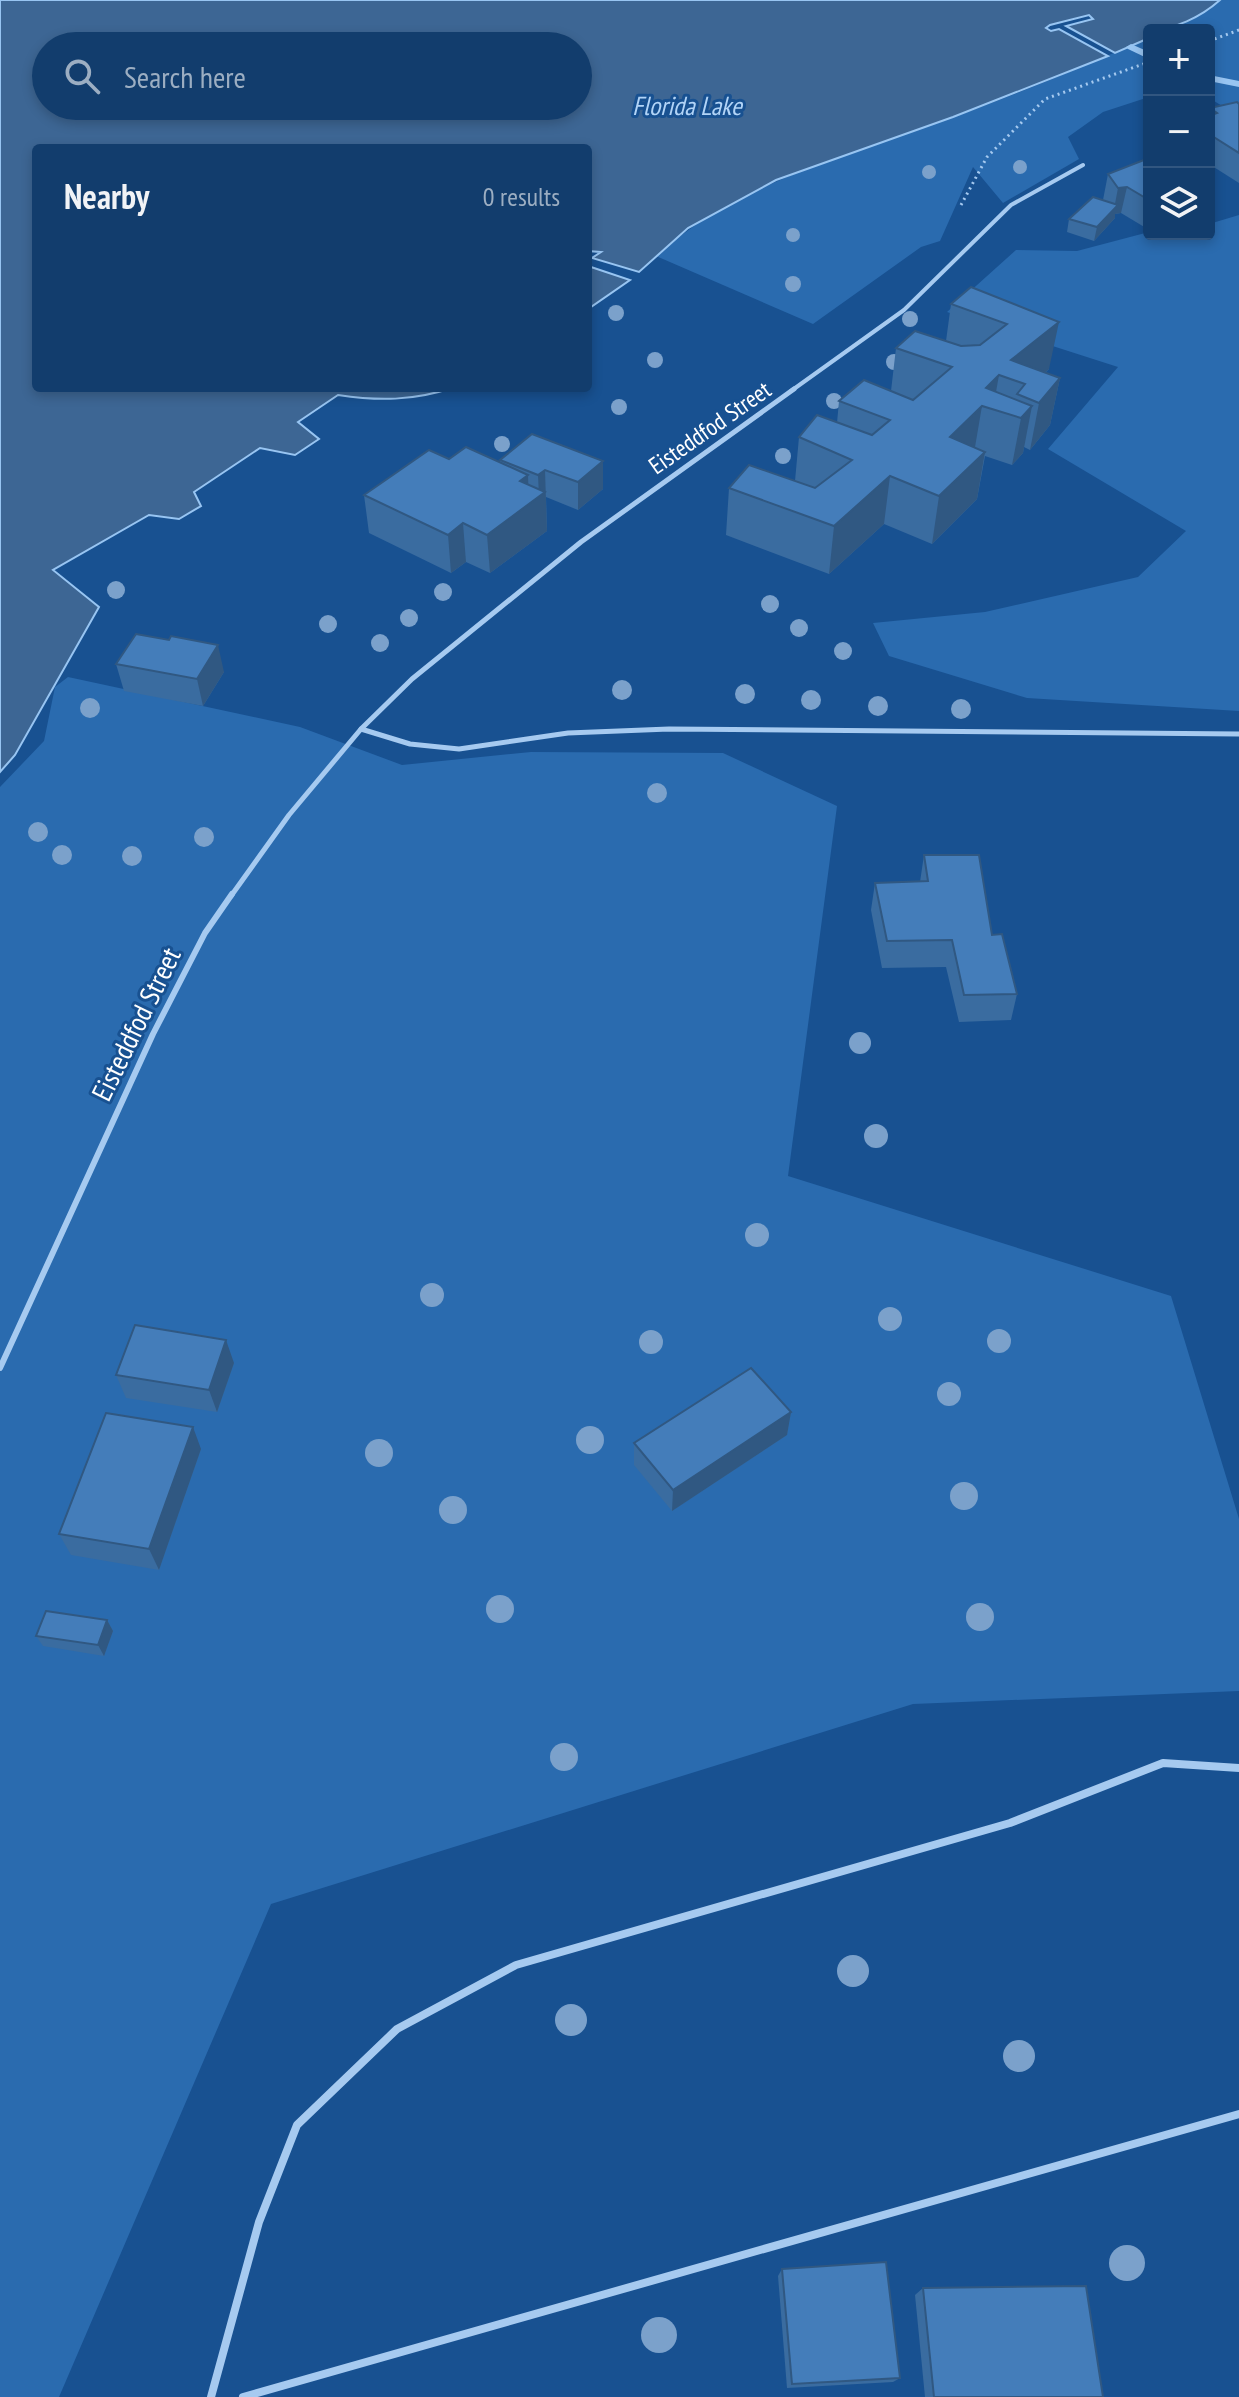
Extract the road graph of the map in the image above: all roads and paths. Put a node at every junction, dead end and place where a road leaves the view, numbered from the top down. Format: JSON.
{"nodes":[{"id":1,"x":1239,"y":30,"type":"edge"},
{"id":2,"x":1215,"y":39,"type":"edge"},
{"id":3,"x":1143,"y":64,"type":"edge"},
{"id":4,"x":1083,"y":165,"type":"dead end"},
{"id":5,"x":955,"y":216,"type":"dead end"},
{"id":6,"x":361,"y":729,"type":"junction"},
{"id":7,"x":1239,"y":734,"type":"edge"},
{"id":8,"x":0,"y":1368,"type":"edge"},
{"id":9,"x":1239,"y":1768,"type":"edge"},
{"id":10,"x":1239,"y":2114,"type":"edge"},
{"id":11,"x":211,"y":2397,"type":"edge"},
{"id":12,"x":243,"y":2397,"type":"edge"}],
"edges":[{"from":1,"to":2,"type":"path"},
{"from":3,"to":5,"type":"path"},
{"from":4,"to":6,"type":"lane","name":"Eisteddfod Street"},
{"from":6,"to":7,"type":"lane"},
{"from":6,"to":8,"type":"lane","name":"Eisteddfod Street"},
{"from":9,"to":11,"type":"lane"},
{"from":10,"to":12,"type":"lane"}]}
